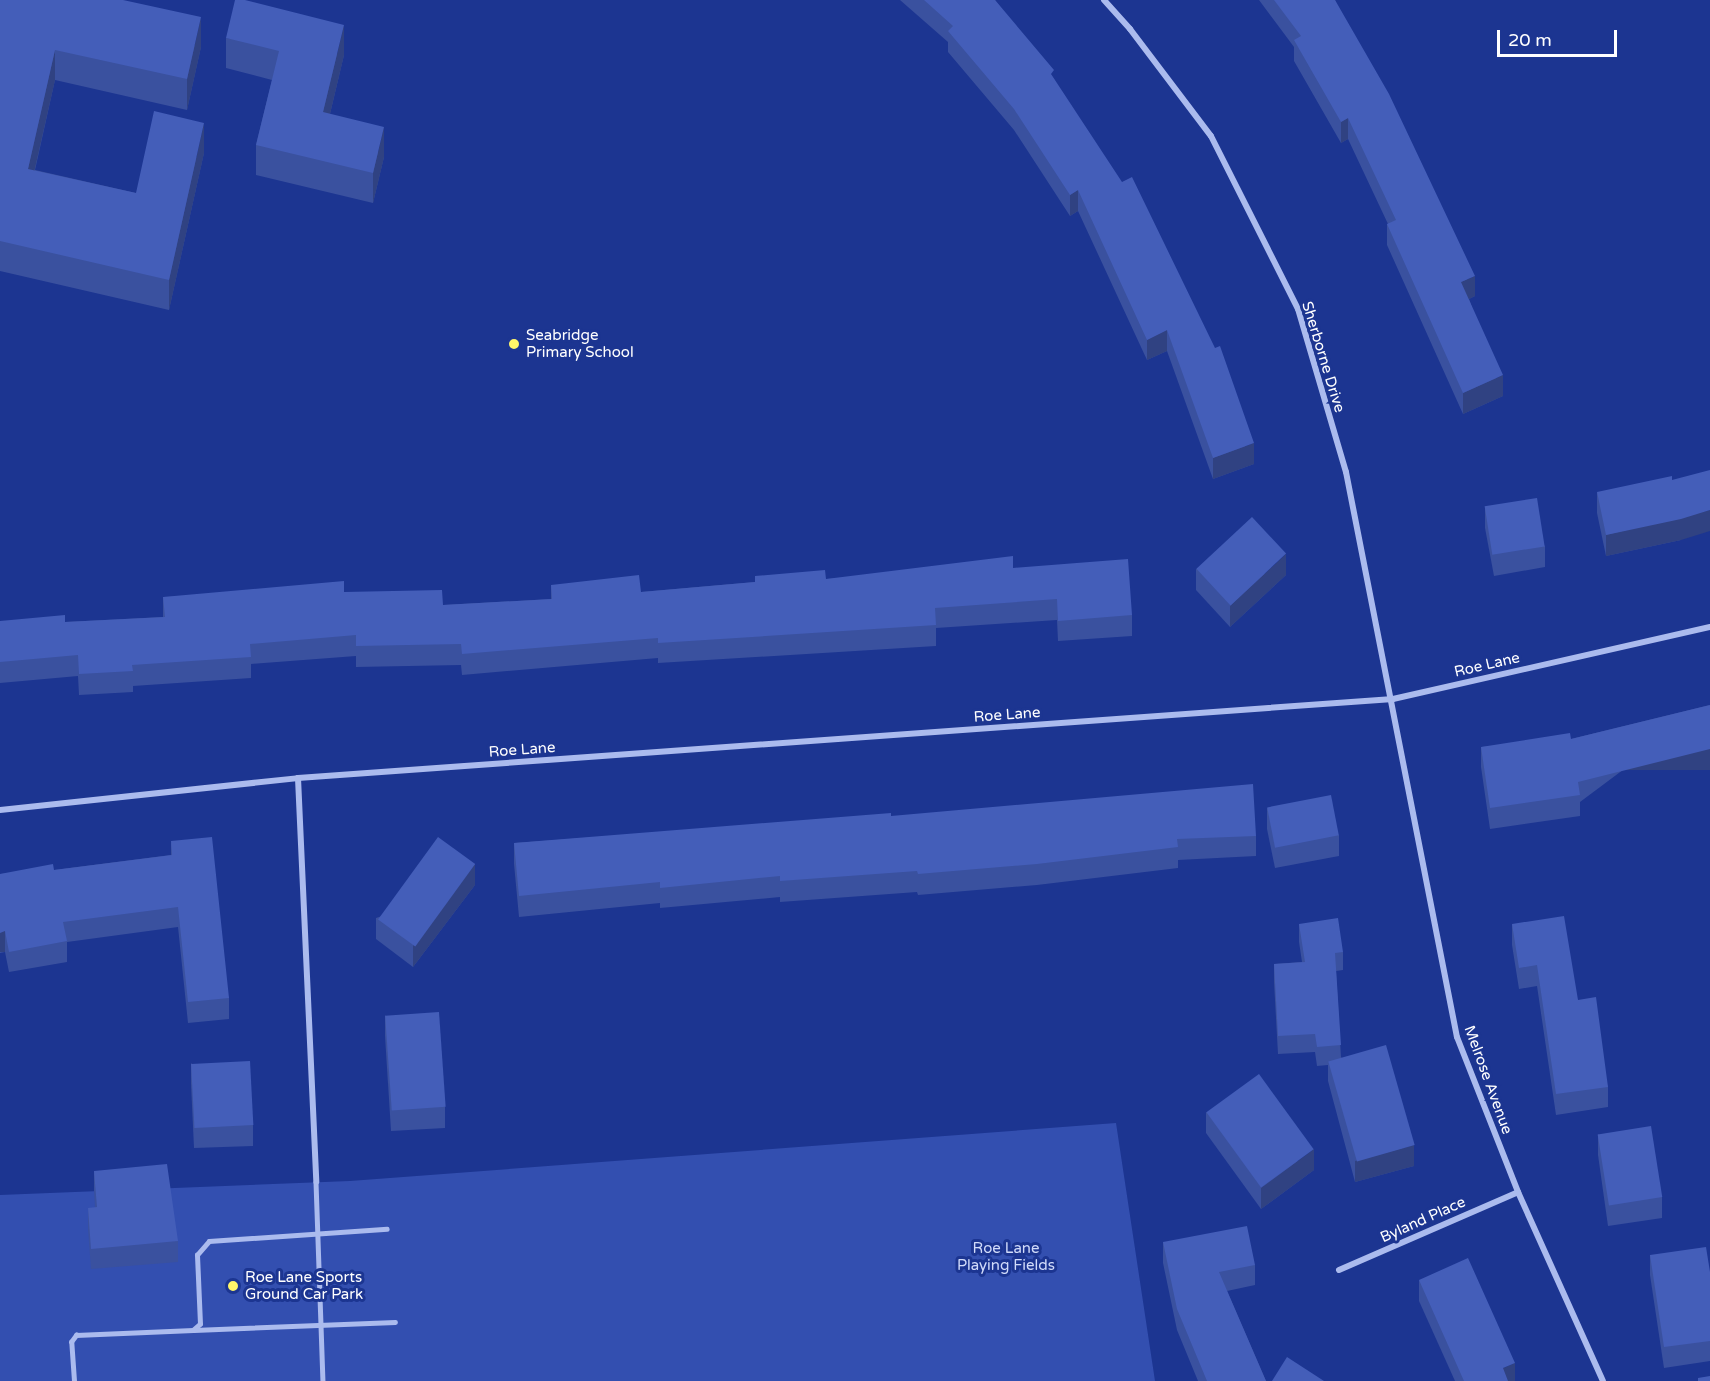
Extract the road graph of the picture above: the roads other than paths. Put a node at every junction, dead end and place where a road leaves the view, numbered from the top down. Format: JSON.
{"nodes":[{"id":1,"x":1104,"y":0,"type":"edge"},
{"id":2,"x":1710,"y":627,"type":"edge"},
{"id":3,"x":1393,"y":699,"type":"junction"},
{"id":4,"x":298,"y":778,"type":"junction"},
{"id":5,"x":0,"y":810,"type":"edge"},
{"id":6,"x":316,"y":1182,"type":"joint"},
{"id":7,"x":1518,"y":1192,"type":"junction"},
{"id":8,"x":387,"y":1229,"type":"dead end"},
{"id":9,"x":316,"y":1234,"type":"junction"},
{"id":10,"x":1339,"y":1270,"type":"dead end"},
{"id":11,"x":395,"y":1322,"type":"dead end"},
{"id":12,"x":320,"y":1326,"type":"junction"},
{"id":13,"x":194,"y":1330,"type":"junction"},
{"id":14,"x":74,"y":1381,"type":"edge"},
{"id":15,"x":323,"y":1381,"type":"edge"},
{"id":16,"x":1603,"y":1381,"type":"edge"}],
"edges":[{"from":1,"to":3,"type":"street","name":"Sherborne Drive"},
{"from":2,"to":3,"type":"street","name":"Roe Lane"},
{"from":3,"to":4,"type":"street","name":"Roe Lane"},
{"from":3,"to":7,"type":"street","name":"Melrose Avenue"},
{"from":4,"to":5,"type":"street","name":"Roe Lane"},
{"from":4,"to":6,"type":"street"},
{"from":6,"to":9,"type":"lane"},
{"from":7,"to":10,"type":"street","name":"Byland Place"},
{"from":7,"to":16,"type":"street","name":"Melrose Avenue"},
{"from":8,"to":9,"type":"lane"},
{"from":9,"to":12,"type":"lane"},
{"from":9,"to":13,"type":"lane"},
{"from":11,"to":12,"type":"lane"},
{"from":12,"to":13,"type":"lane"},
{"from":12,"to":15,"type":"lane"},
{"from":13,"to":14,"type":"lane"}]}
